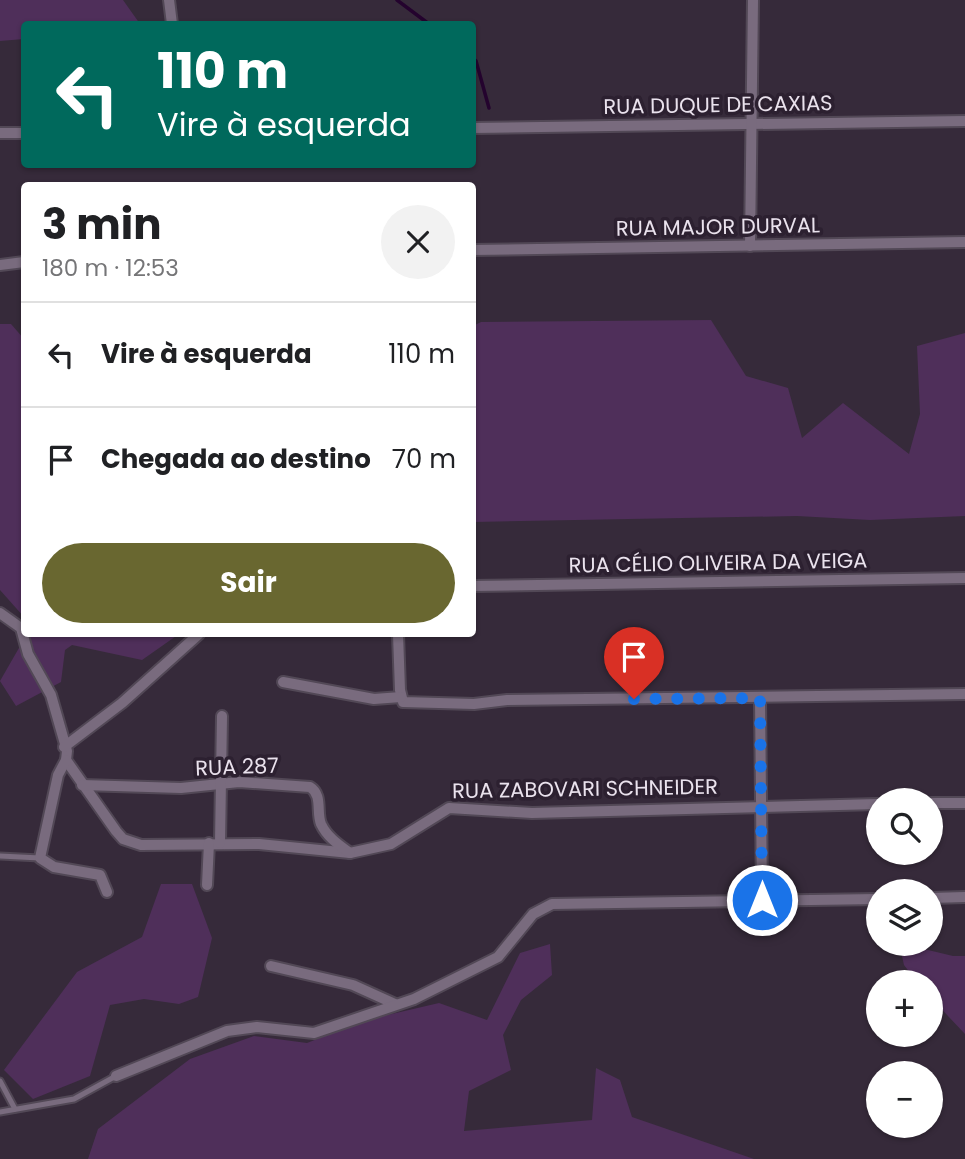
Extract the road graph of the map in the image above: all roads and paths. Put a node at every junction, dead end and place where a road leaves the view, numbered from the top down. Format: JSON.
{"nodes":[{"id":1,"x":169,"y":0,"type":"edge"},
{"id":2,"x":753,"y":0,"type":"edge"},
{"id":3,"x":172,"y":21,"type":"edge"},
{"id":4,"x":965,"y":121,"type":"edge"},
{"id":5,"x":752,"y":124,"type":"junction"},
{"id":6,"x":476,"y":128,"type":"edge"},
{"id":7,"x":21,"y":132,"type":"edge"},
{"id":8,"x":0,"y":133,"type":"edge"},
{"id":9,"x":965,"y":242,"type":"edge"},
{"id":10,"x":750,"y":246,"type":"junction"},
{"id":11,"x":476,"y":250,"type":"edge"},
{"id":12,"x":21,"y":262,"type":"edge"},
{"id":13,"x":0,"y":265,"type":"edge"},
{"id":14,"x":965,"y":578,"type":"edge"},
{"id":15,"x":476,"y":586,"type":"edge"},
{"id":16,"x":0,"y":613,"type":"edge"},
{"id":17,"x":21,"y":628,"type":"edge"},
{"id":18,"x":23,"y":637,"type":"edge"},
{"id":19,"x":196,"y":637,"type":"edge"},
{"id":20,"x":398,"y":637,"type":"edge"},
{"id":21,"x":283,"y":682,"type":"dead end"},
{"id":22,"x":965,"y":694,"type":"edge"},
{"id":23,"x":401,"y":696,"type":"junction"},
{"id":24,"x":760,"y":698,"type":"junction"},
{"id":25,"x":222,"y":716,"type":"dead end"},
{"id":26,"x":64,"y":747,"type":"junction"},
{"id":27,"x":66,"y":760,"type":"junction"},
{"id":28,"x":221,"y":784,"type":"junction"},
{"id":29,"x":82,"y":785,"type":"junction"},
{"id":30,"x":943,"y":803,"type":"edge"},
{"id":31,"x":965,"y":803,"type":"edge"},
{"id":32,"x":866,"y":804,"type":"edge"},
{"id":33,"x":761,"y":805,"type":"junction"},
{"id":34,"x":214,"y":843,"type":"junction"},
{"id":35,"x":350,"y":853,"type":"junction"},
{"id":36,"x":0,"y":856,"type":"edge"},
{"id":37,"x":40,"y":858,"type":"junction"},
{"id":38,"x":207,"y":886,"type":"dead end"},
{"id":39,"x":107,"y":892,"type":"dead end"},
{"id":40,"x":965,"y":897,"type":"edge"},
{"id":41,"x":943,"y":898,"type":"edge"},
{"id":42,"x":866,"y":899,"type":"edge"},
{"id":43,"x":762,"y":900,"type":"junction"},
{"id":44,"x":271,"y":966,"type":"dead end"},
{"id":45,"x":398,"y":1005,"type":"junction"},
{"id":46,"x":116,"y":1076,"type":"joint"},
{"id":47,"x":0,"y":1081,"type":"edge"},
{"id":48,"x":15,"y":1109,"type":"junction"},
{"id":49,"x":0,"y":1112,"type":"edge"}],
"edges":[{"from":1,"to":3,"type":"street"},
{"from":2,"to":5,"type":"street"},
{"from":4,"to":5,"type":"street","name":"RUA DUQUE DE CAXIAS"},
{"from":5,"to":6,"type":"street","name":"RUA DUQUE DE CAXIAS"},
{"from":5,"to":10,"type":"street"},
{"from":7,"to":8,"type":"street"},
{"from":9,"to":10,"type":"street","name":"RUA MAJOR DURVAL"},
{"from":10,"to":11,"type":"street","name":"RUA MAJOR DURVAL"},
{"from":12,"to":13,"type":"street"},
{"from":14,"to":15,"type":"street","name":"RUA CÉLIO OLIVEIRA DA VEIGA"},
{"from":16,"to":17,"type":"street","name":"RUA ZABOVARI SCHNEIDER"},
{"from":18,"to":26,"type":"street","name":"RUA ZABOVARI SCHNEIDER"},
{"from":19,"to":26,"type":"street"},
{"from":20,"to":23,"type":"street"},
{"from":21,"to":23,"type":"street"},
{"from":22,"to":24,"type":"street"},
{"from":23,"to":24,"type":"street"},
{"from":24,"to":33,"type":"street"},
{"from":25,"to":28,"type":"street"},
{"from":26,"to":27,"type":"street","name":"RUA ZABOVARI SCHNEIDER"},
{"from":27,"to":29,"type":"street","name":"RUA ZABOVARI SCHNEIDER"},
{"from":27,"to":37,"type":"street"},
{"from":28,"to":29,"type":"street","name":"RUA 287"},
{"from":28,"to":34,"type":"street"},
{"from":28,"to":35,"type":"street","name":"RUA 287"},
{"from":29,"to":34,"type":"street","name":"RUA ZABOVARI SCHNEIDER"},
{"from":30,"to":31,"type":"street"},
{"from":32,"to":33,"type":"street","name":"RUA ZABOVARI SCHNEIDER"},
{"from":33,"to":35,"type":"street","name":"RUA ZABOVARI SCHNEIDER"},
{"from":33,"to":43,"type":"street"},
{"from":34,"to":35,"type":"street","name":"RUA ZABOVARI SCHNEIDER"},
{"from":34,"to":38,"type":"street"},
{"from":36,"to":37,"type":"lane"},
{"from":37,"to":39,"type":"street"},
{"from":40,"to":41,"type":"street"},
{"from":42,"to":43,"type":"street"},
{"from":43,"to":45,"type":"street"},
{"from":44,"to":45,"type":"street"},
{"from":45,"to":46,"type":"street"},
{"from":46,"to":48,"type":"lane"},
{"from":47,"to":48,"type":"lane"},
{"from":48,"to":49,"type":"lane"}]}
